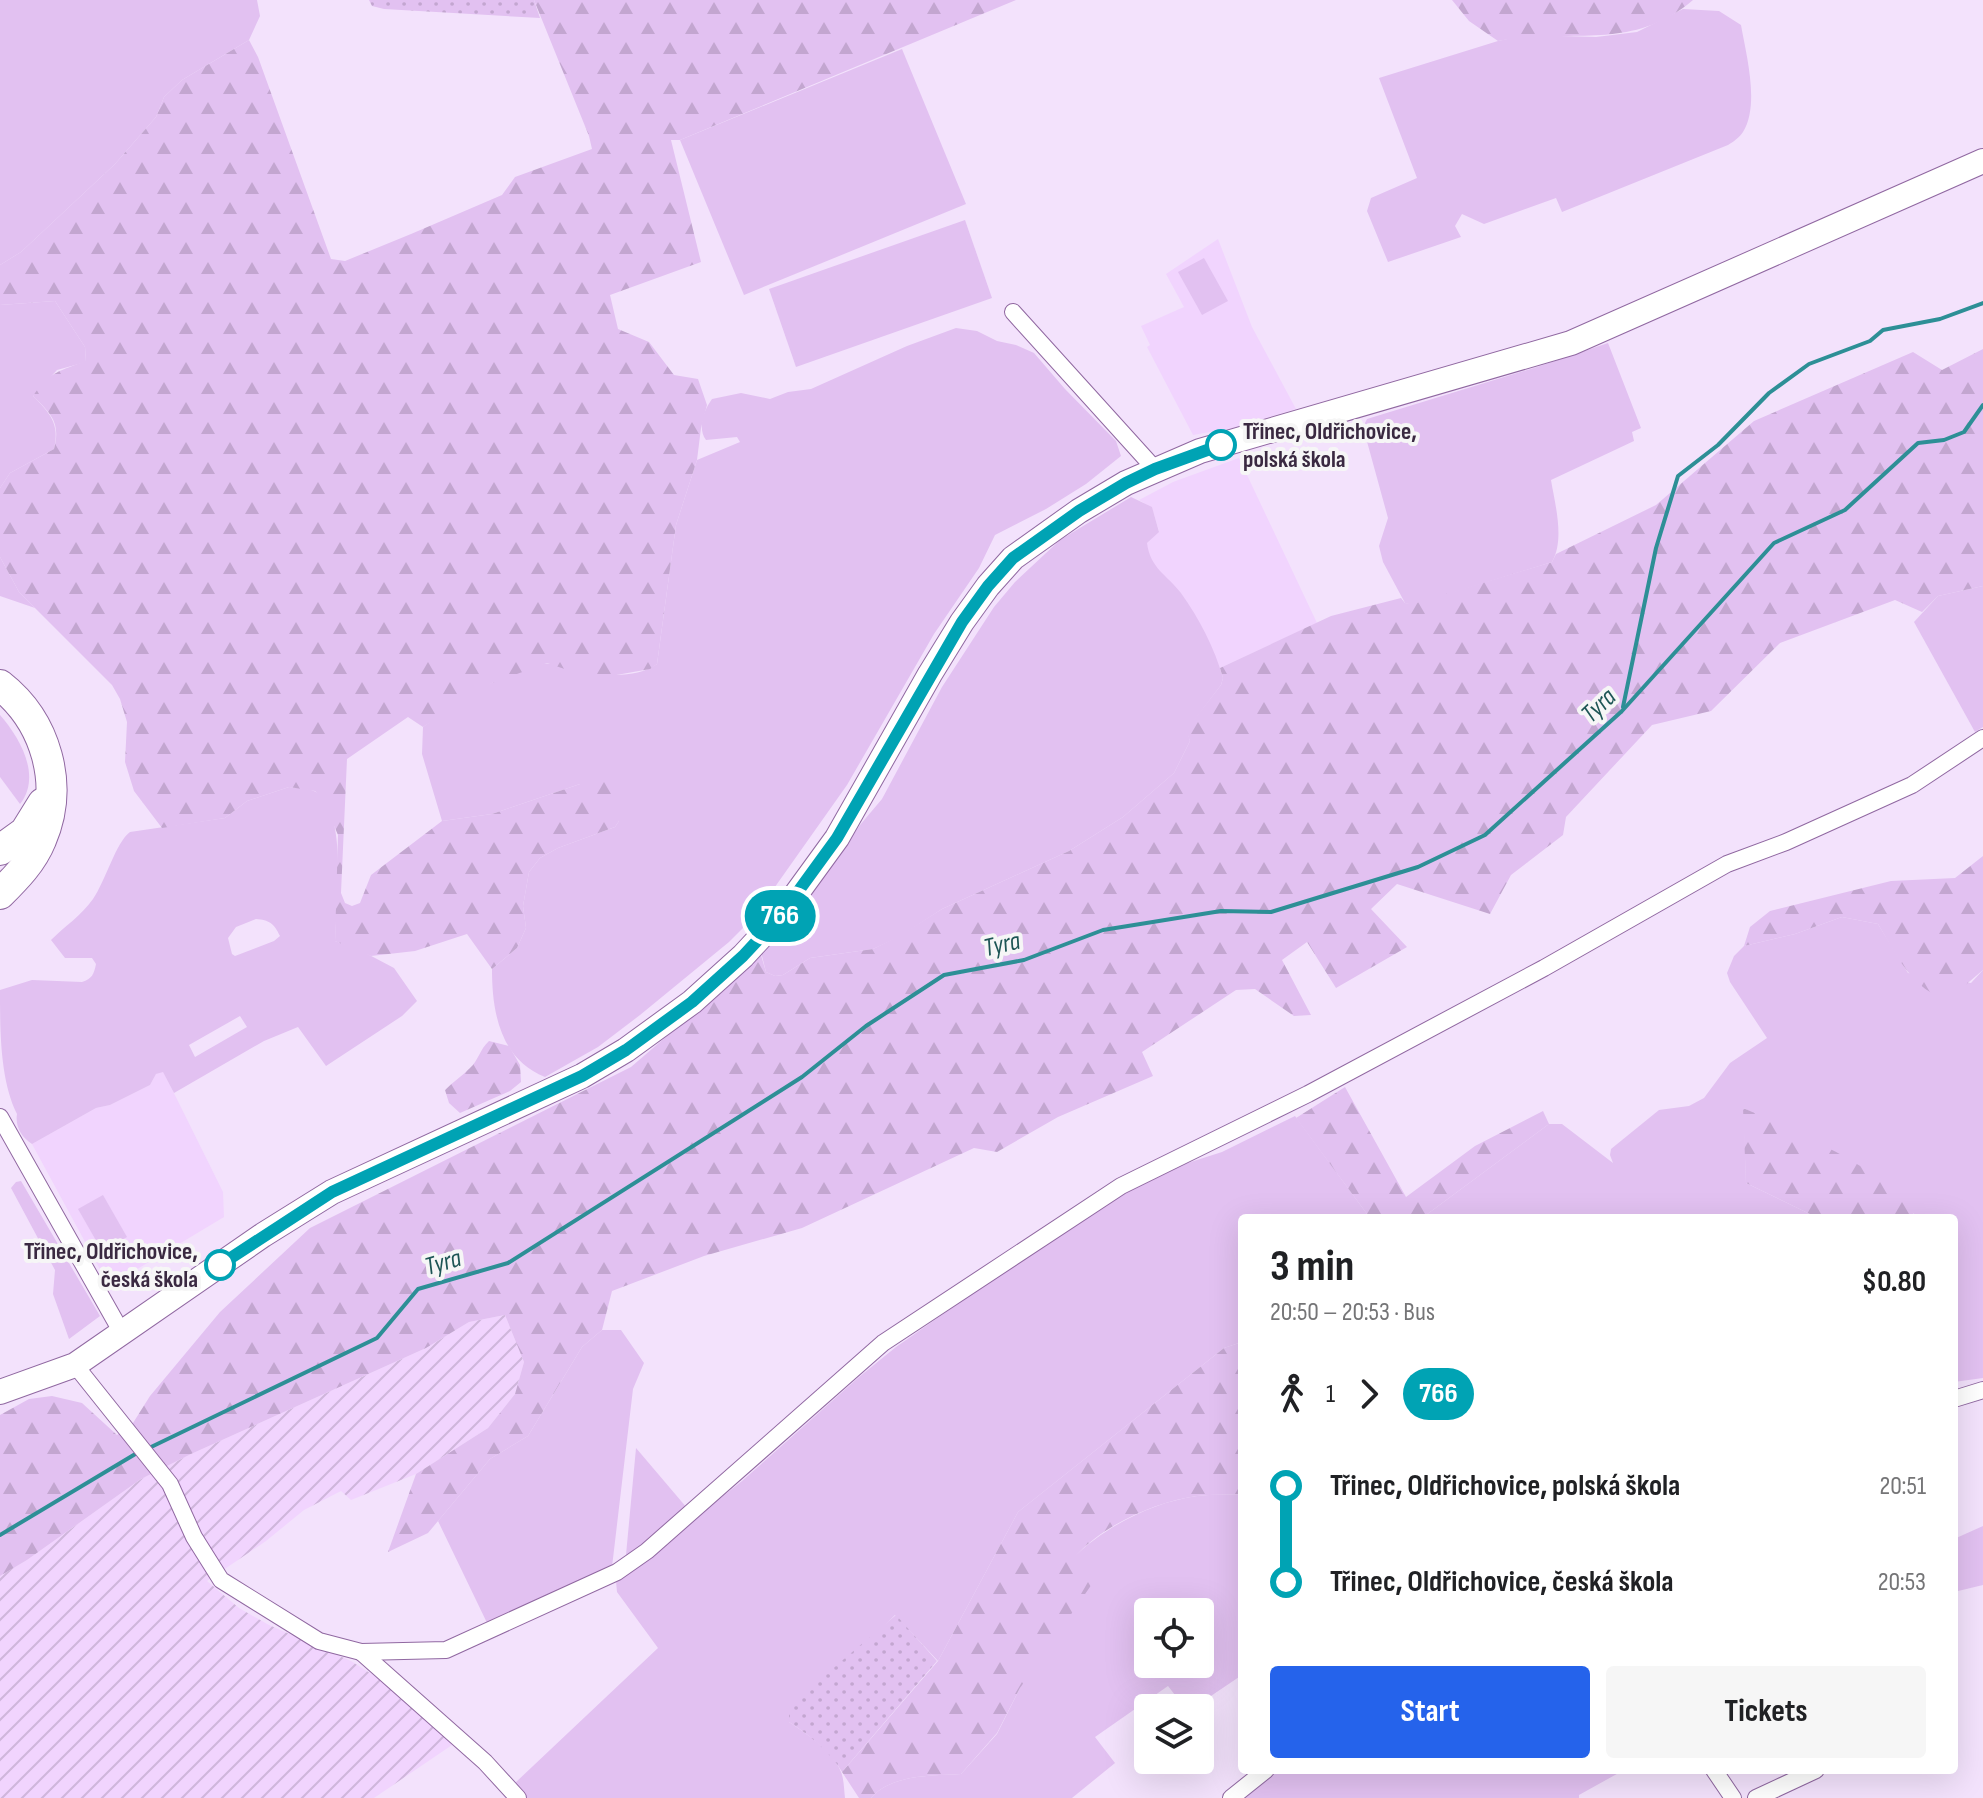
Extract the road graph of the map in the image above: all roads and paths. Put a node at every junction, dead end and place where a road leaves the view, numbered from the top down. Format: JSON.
{"nodes":[{"id":1,"x":1983,"y":161,"type":"edge"},
{"id":2,"x":1013,"y":312,"type":"dead end"},
{"id":3,"x":1155,"y":469,"type":"junction"},
{"id":4,"x":0,"y":685,"type":"edge"},
{"id":5,"x":1983,"y":738,"type":"edge"},
{"id":6,"x":50,"y":774,"type":"junction"},
{"id":7,"x":0,"y":850,"type":"edge"},
{"id":8,"x":0,"y":894,"type":"edge"},
{"id":9,"x":0,"y":1117,"type":"edge"},
{"id":10,"x":122,"y":1333,"type":"junction"},
{"id":11,"x":75,"y":1365,"type":"junction"},
{"id":12,"x":1983,"y":1390,"type":"edge"},
{"id":13,"x":0,"y":1392,"type":"edge"},
{"id":14,"x":1958,"y":1398,"type":"edge"},
{"id":15,"x":361,"y":1652,"type":"junction"},
{"id":16,"x":1261,"y":1774,"type":"edge"},
{"id":17,"x":1717,"y":1774,"type":"edge"},
{"id":18,"x":1807,"y":1774,"type":"edge"},
{"id":19,"x":518,"y":1798,"type":"edge"},
{"id":20,"x":1231,"y":1798,"type":"edge"},
{"id":21,"x":1733,"y":1798,"type":"edge"},
{"id":22,"x":1756,"y":1798,"type":"edge"}],
"edges":[{"from":1,"to":3,"type":"street"},
{"from":2,"to":3,"type":"street"},
{"from":3,"to":10,"type":"street"},
{"from":4,"to":6,"type":"highway"},
{"from":5,"to":15,"type":"street"},
{"from":6,"to":7,"type":"highway"},
{"from":6,"to":8,"type":"highway"},
{"from":9,"to":10,"type":"street"},
{"from":10,"to":11,"type":"street"},
{"from":11,"to":13,"type":"street"},
{"from":11,"to":15,"type":"street"},
{"from":12,"to":14,"type":"street"},
{"from":15,"to":19,"type":"street"},
{"from":16,"to":20,"type":"street"},
{"from":17,"to":21,"type":"street"},
{"from":18,"to":22,"type":"street"}]}
